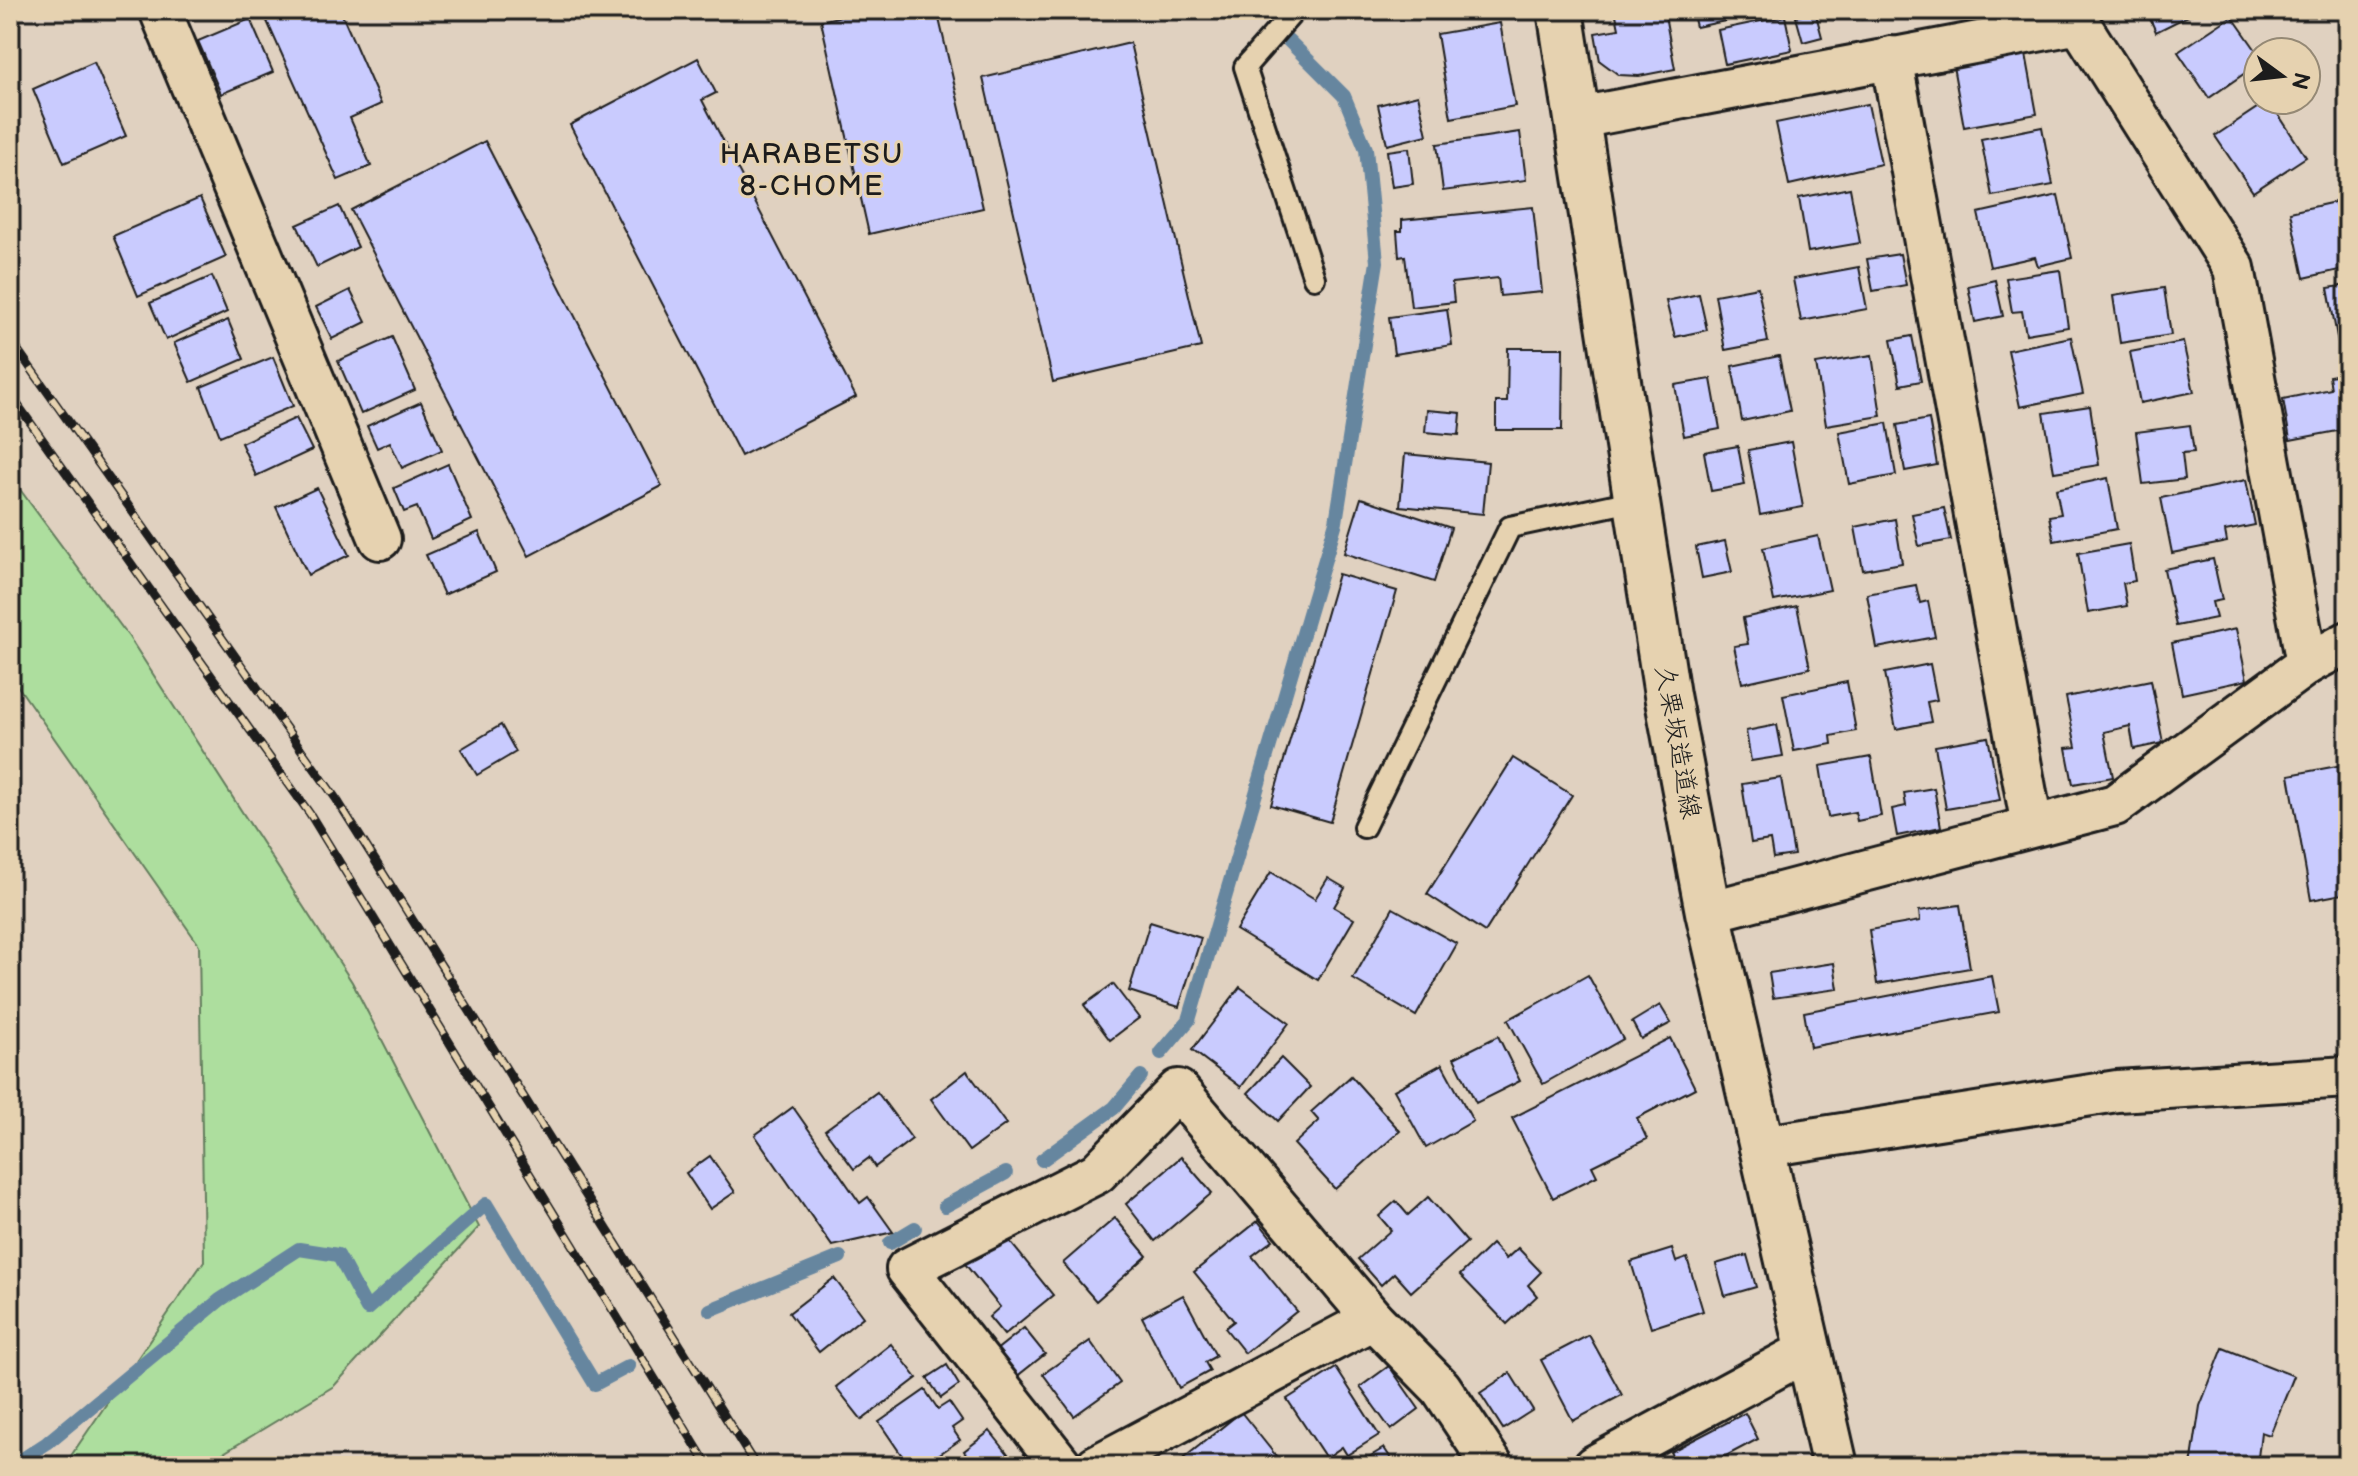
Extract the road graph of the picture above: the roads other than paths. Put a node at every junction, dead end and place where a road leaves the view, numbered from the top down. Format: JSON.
{"nodes":[{"id":1,"x":160,"y":10,"type":"edge"},
{"id":2,"x":1295,"y":10,"type":"edge"},
{"id":3,"x":1560,"y":10,"type":"edge"},
{"id":4,"x":1891,"y":57,"type":"junction"},
{"id":5,"x":1578,"y":118,"type":"junction"},
{"id":6,"x":1314,"y":278,"type":"dead end"},
{"id":7,"x":1637,"y":500,"type":"junction"},
{"id":8,"x":380,"y":539,"type":"dead end"},
{"id":9,"x":2348,"y":642,"type":"edge"},
{"id":10,"x":2307,"y":664,"type":"junction"},
{"id":11,"x":2032,"y":826,"type":"junction"},
{"id":12,"x":1364,"y":827,"type":"dead end"},
{"id":13,"x":1708,"y":912,"type":"junction"},
{"id":14,"x":2348,"y":1077,"type":"edge"},
{"id":15,"x":1760,"y":1147,"type":"junction"},
{"id":16,"x":1373,"y":1319,"type":"junction"},
{"id":17,"x":1807,"y":1351,"type":"junction"},
{"id":18,"x":1062,"y":1466,"type":"edge"},
{"id":19,"x":1096,"y":1466,"type":"edge"},
{"id":20,"x":1493,"y":1466,"type":"edge"},
{"id":21,"x":1594,"y":1466,"type":"edge"},
{"id":22,"x":1835,"y":1466,"type":"edge"}],
"edges":[{"from":1,"to":8,"type":"street"},
{"from":2,"to":6,"type":"lane"},
{"from":3,"to":5,"type":"main road","name":"久栗坂造道線"},
{"from":4,"to":5,"type":"street"},
{"from":4,"to":10,"type":"street"},
{"from":4,"to":11,"type":"street"},
{"from":5,"to":7,"type":"main road","name":"久栗坂造道線"},
{"from":7,"to":12,"type":"lane"},
{"from":7,"to":13,"type":"main road","name":"久栗坂造道線"},
{"from":9,"to":10,"type":"street"},
{"from":10,"to":11,"type":"street"},
{"from":11,"to":13,"type":"street"},
{"from":13,"to":15,"type":"main road","name":"久栗坂造道線"},
{"from":14,"to":15,"type":"street"},
{"from":15,"to":17,"type":"main road","name":"久栗坂造道線"},
{"from":16,"to":18,"type":"street"},
{"from":16,"to":19,"type":"street"},
{"from":16,"to":20,"type":"street"},
{"from":17,"to":21,"type":"street"},
{"from":17,"to":22,"type":"main road","name":"久栗坂造道線"}]}
